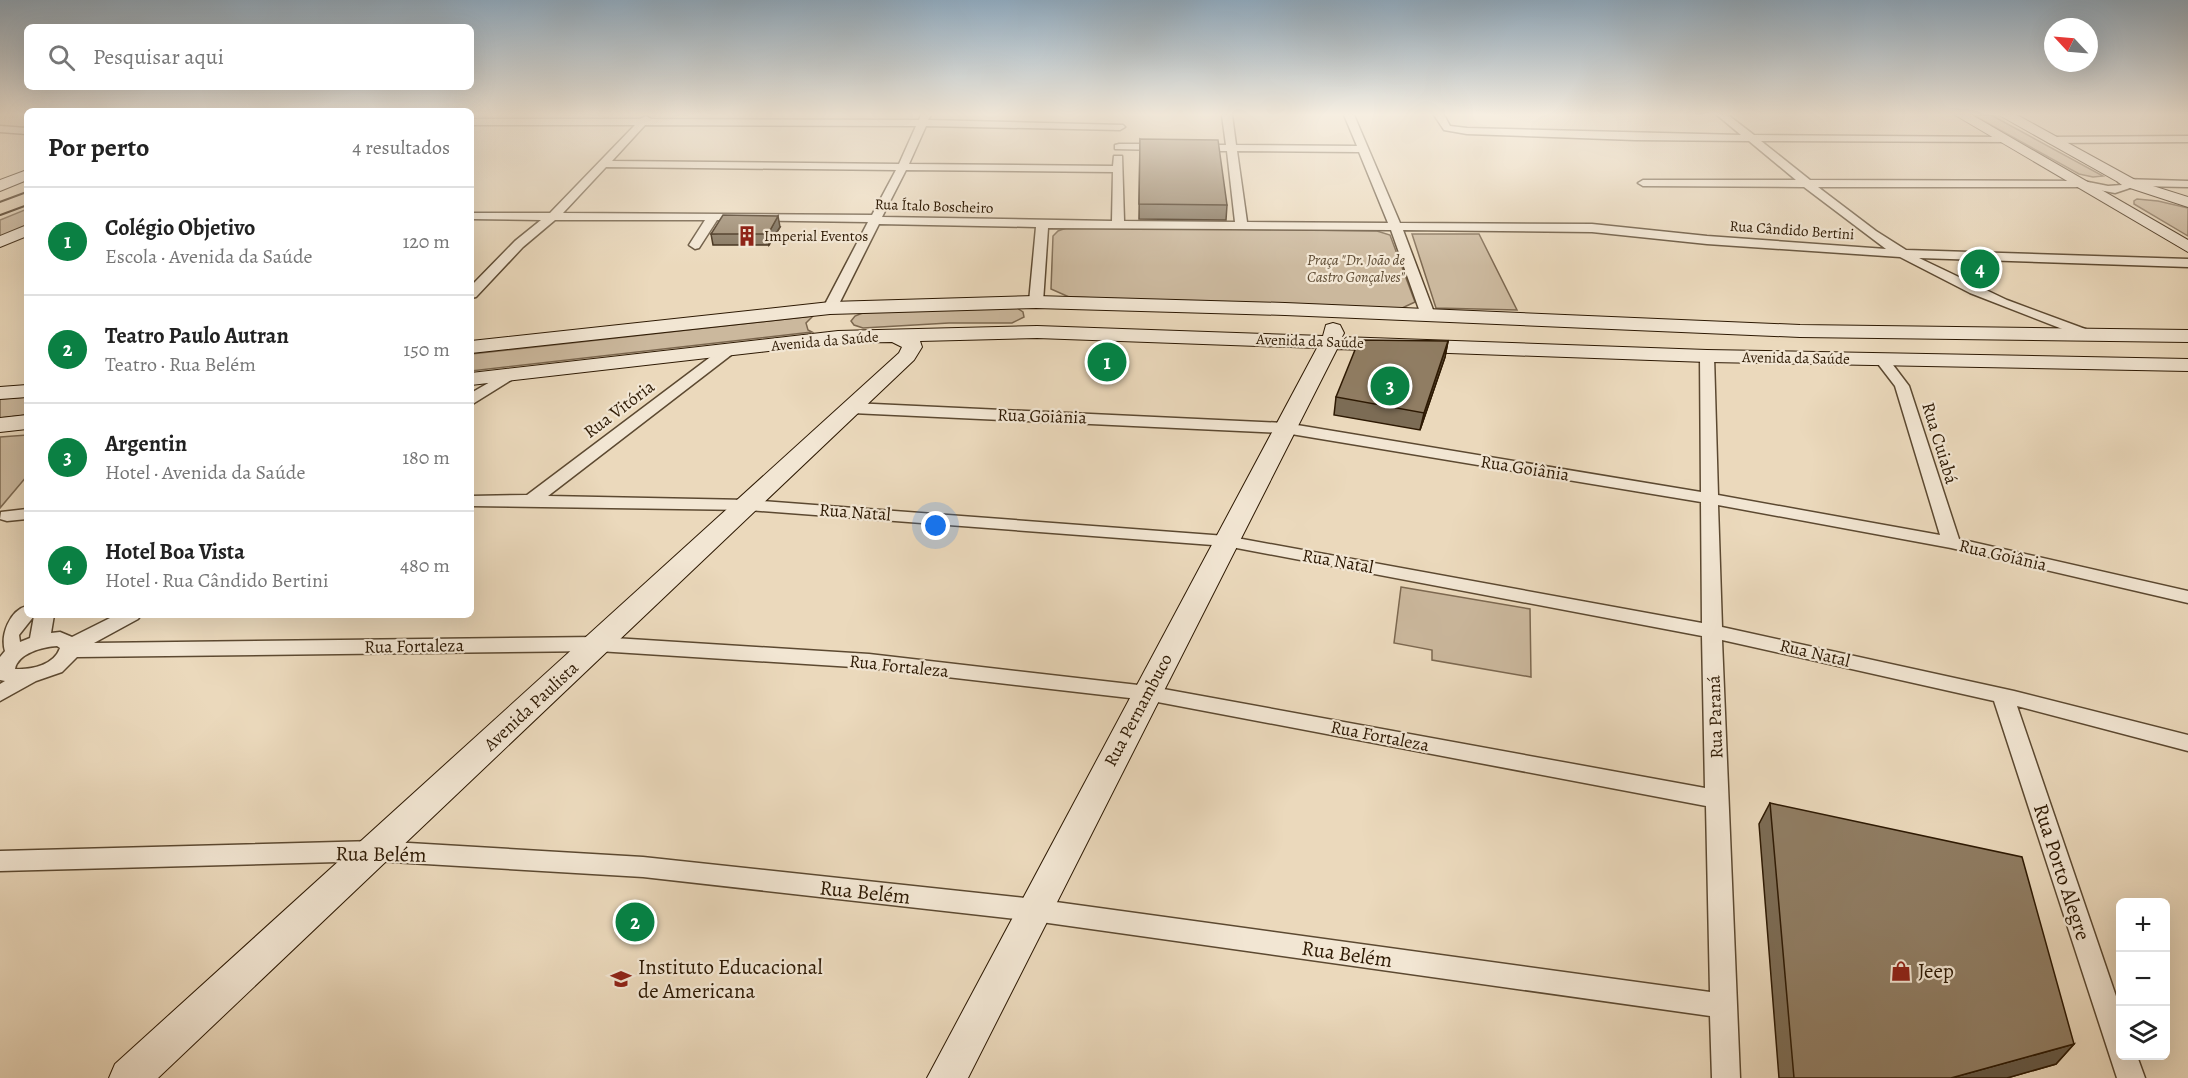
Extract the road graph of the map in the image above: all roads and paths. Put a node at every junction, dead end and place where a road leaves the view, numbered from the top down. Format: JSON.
{"nodes":[{"id":1,"x":602,"y":165,"type":"edge"},
{"id":2,"x":799,"y":165,"type":"edge"},
{"id":3,"x":1118,"y":165,"type":"edge"},
{"id":4,"x":1233,"y":165,"type":"edge"},
{"id":5,"x":1370,"y":165,"type":"edge"},
{"id":6,"x":1785,"y":165,"type":"edge"},
{"id":7,"x":2050,"y":165,"type":"edge"},
{"id":8,"x":2097,"y":165,"type":"edge"},
{"id":9,"x":903,"y":166,"type":"junction"},
{"id":10,"x":1118,"y":169,"type":"junction"},
{"id":11,"x":24,"y":176,"type":"edge"},
{"id":12,"x":1643,"y":183,"type":"dead end"},
{"id":13,"x":1807,"y":183,"type":"junction"},
{"id":14,"x":2083,"y":184,"type":"junction"},
{"id":15,"x":2132,"y":184,"type":"junction"},
{"id":16,"x":2188,"y":184,"type":"edge"},
{"id":17,"x":0,"y":186,"type":"edge"},
{"id":18,"x":24,"y":199,"type":"edge"},
{"id":19,"x":2188,"y":202,"type":"edge"},
{"id":20,"x":24,"y":206,"type":"edge"},
{"id":21,"x":0,"y":209,"type":"edge"},
{"id":22,"x":554,"y":215,"type":"junction"},
{"id":23,"x":474,"y":216,"type":"edge"},
{"id":24,"x":714,"y":216,"type":"junction"},
{"id":25,"x":0,"y":217,"type":"edge"},
{"id":26,"x":876,"y":219,"type":"junction"},
{"id":27,"x":1042,"y":224,"type":"junction"},
{"id":28,"x":1118,"y":225,"type":"junction"},
{"id":29,"x":1242,"y":227,"type":"junction"},
{"id":30,"x":1395,"y":228,"type":"junction"},
{"id":31,"x":24,"y":231,"type":"edge"},
{"id":32,"x":0,"y":242,"type":"edge"},
{"id":33,"x":695,"y":245,"type":"dead end"},
{"id":34,"x":2188,"y":247,"type":"edge"},
{"id":35,"x":1904,"y":254,"type":"junction"},
{"id":36,"x":2188,"y":263,"type":"edge"},
{"id":37,"x":474,"y":291,"type":"edge"},
{"id":38,"x":1036,"y":302,"type":"junction"},
{"id":39,"x":830,"y":308,"type":"junction"},
{"id":40,"x":1285,"y":309,"type":"junction"},
{"id":41,"x":2027,"y":314,"type":"junction"},
{"id":42,"x":1428,"y":315,"type":"junction"},
{"id":43,"x":1800,"y":331,"type":"junction"},
{"id":44,"x":1828,"y":331,"type":"junction"},
{"id":45,"x":1037,"y":332,"type":"junction"},
{"id":46,"x":2039,"y":333,"type":"junction"},
{"id":47,"x":2083,"y":333,"type":"junction"},
{"id":48,"x":894,"y":335,"type":"junction"},
{"id":49,"x":2188,"y":336,"type":"edge"},
{"id":50,"x":838,"y":337,"type":"junction"},
{"id":51,"x":1330,"y":342,"type":"junction"},
{"id":52,"x":474,"y":347,"type":"edge"},
{"id":53,"x":730,"y":350,"type":"junction"},
{"id":54,"x":1707,"y":356,"type":"junction"},
{"id":55,"x":1882,"y":360,"type":"junction"},
{"id":56,"x":2188,"y":365,"type":"edge"},
{"id":57,"x":511,"y":374,"type":"junction"},
{"id":58,"x":474,"y":379,"type":"edge"},
{"id":59,"x":24,"y":391,"type":"edge"},
{"id":60,"x":0,"y":393,"type":"edge"},
{"id":61,"x":474,"y":398,"type":"edge"},
{"id":62,"x":852,"y":408,"type":"junction"},
{"id":63,"x":24,"y":423,"type":"edge"},
{"id":64,"x":0,"y":425,"type":"edge"},
{"id":65,"x":1285,"y":428,"type":"junction"},
{"id":66,"x":1709,"y":498,"type":"junction"},
{"id":67,"x":531,"y":500,"type":"junction"},
{"id":68,"x":474,"y":501,"type":"edge"},
{"id":69,"x":748,"y":505,"type":"junction"},
{"id":70,"x":24,"y":514,"type":"edge"},
{"id":71,"x":7,"y":516,"type":"dead end"},
{"id":72,"x":1226,"y":541,"type":"junction"},
{"id":73,"x":1951,"y":543,"type":"junction"},
{"id":74,"x":2188,"y":597,"type":"edge"},
{"id":75,"x":24,"y":616,"type":"edge"},
{"id":76,"x":43,"y":618,"type":"edge"},
{"id":77,"x":112,"y":618,"type":"edge"},
{"id":78,"x":125,"y":618,"type":"edge"},
{"id":79,"x":1712,"y":631,"type":"junction"},
{"id":80,"x":39,"y":642,"type":"junction"},
{"id":81,"x":598,"y":644,"type":"junction"},
{"id":82,"x":70,"y":646,"type":"junction"},
{"id":83,"x":8,"y":671,"type":"edge"},
{"id":84,"x":1147,"y":693,"type":"junction"},
{"id":85,"x":2003,"y":696,"type":"junction"},
{"id":86,"x":2188,"y":743,"type":"edge"},
{"id":87,"x":1717,"y":799,"type":"junction"},
{"id":88,"x":375,"y":851,"type":"junction"},
{"id":89,"x":0,"y":861,"type":"edge"},
{"id":90,"x":1034,"y":910,"type":"junction"},
{"id":91,"x":1724,"y":1006,"type":"junction"},
{"id":92,"x":2116,"y":1032,"type":"edge"},
{"id":93,"x":2124,"y":1060,"type":"edge"},
{"id":94,"x":129,"y":1078,"type":"edge"},
{"id":95,"x":947,"y":1078,"type":"edge"},
{"id":96,"x":1726,"y":1078,"type":"edge"},
{"id":97,"x":2131,"y":1078,"type":"edge"}],
"edges":[{"from":1,"to":22,"type":"street"},
{"from":2,"to":9,"type":"street"},
{"from":3,"to":10,"type":"street"},
{"from":4,"to":29,"type":"street"},
{"from":5,"to":30,"type":"street"},
{"from":6,"to":13,"type":"street"},
{"from":7,"to":14,"type":"main road"},
{"from":8,"to":15,"type":"main road"},
{"from":9,"to":10,"type":"street"},
{"from":9,"to":26,"type":"street"},
{"from":10,"to":28,"type":"street"},
{"from":11,"to":17,"type":"main road"},
{"from":12,"to":13,"type":"street"},
{"from":13,"to":14,"type":"street"},
{"from":13,"to":35,"type":"street"},
{"from":14,"to":15,"type":"street"},
{"from":14,"to":34,"type":"main road"},
{"from":15,"to":16,"type":"street"},
{"from":15,"to":19,"type":"main road"},
{"from":18,"to":21,"type":"main road"},
{"from":20,"to":25,"type":"main road"},
{"from":22,"to":23,"type":"street","name":"Rua Ítalo Boscheiro"},
{"from":22,"to":24,"type":"street","name":"Rua Ítalo Boscheiro"},
{"from":22,"to":37,"type":"street"},
{"from":24,"to":26,"type":"street","name":"Rua Ítalo Boscheiro"},
{"from":24,"to":33,"type":"street"},
{"from":26,"to":27,"type":"street","name":"Rua Ítalo Boscheiro"},
{"from":26,"to":39,"type":"street"},
{"from":27,"to":28,"type":"street","name":"Rua Ítalo Boscheiro"},
{"from":27,"to":38,"type":"street"},
{"from":28,"to":29,"type":"street","name":"Rua Ítalo Boscheiro"},
{"from":29,"to":30,"type":"street","name":"Rua Ítalo Boscheiro"},
{"from":30,"to":35,"type":"street","name":"Rua Cândido Bertini"},
{"from":30,"to":42,"type":"street"},
{"from":31,"to":32,"type":"main road"},
{"from":35,"to":36,"type":"street","name":"Rua Cândido Bertini"},
{"from":35,"to":41,"type":"street"},
{"from":38,"to":39,"type":"main road","name":"Avenida da Saúde"},
{"from":38,"to":40,"type":"main road","name":"Avenida da Saúde"},
{"from":38,"to":45,"type":"main road"},
{"from":39,"to":50,"type":"main road"},
{"from":39,"to":52,"type":"main road","name":"Avenida da Saúde"},
{"from":40,"to":42,"type":"main road","name":"Avenida da Saúde"},
{"from":40,"to":51,"type":"main road"},
{"from":41,"to":46,"type":"street"},
{"from":41,"to":47,"type":"street"},
{"from":42,"to":43,"type":"main road","name":"Avenida da Saúde"},
{"from":43,"to":44,"type":"main road","name":"Avenida da Saúde"},
{"from":43,"to":54,"type":"main road"},
{"from":44,"to":46,"type":"main road","name":"Avenida da Saúde"},
{"from":44,"to":55,"type":"main road"},
{"from":45,"to":48,"type":"main road","name":"Avenida da Saúde"},
{"from":45,"to":51,"type":"main road","name":"Avenida da Saúde"},
{"from":46,"to":47,"type":"main road","name":"Avenida da Saúde"},
{"from":47,"to":49,"type":"main road","name":"Avenida da Saúde"},
{"from":48,"to":50,"type":"main road","name":"Avenida da Saúde"},
{"from":48,"to":62,"type":"main road","name":"Avenida Paulista"},
{"from":50,"to":53,"type":"main road","name":"Avenida da Saúde"},
{"from":51,"to":54,"type":"main road","name":"Avenida da Saúde"},
{"from":51,"to":65,"type":"main road","name":"Rua Pernambuco"},
{"from":53,"to":57,"type":"main road","name":"Avenida da Saúde"},
{"from":53,"to":67,"type":"street","name":"Rua Vitória"},
{"from":54,"to":55,"type":"main road","name":"Avenida da Saúde"},
{"from":54,"to":66,"type":"street","name":"Rua Paraná"},
{"from":55,"to":56,"type":"main road","name":"Avenida da Saúde"},
{"from":55,"to":73,"type":"street","name":"Rua Cuiabá"},
{"from":57,"to":58,"type":"main road","name":"Avenida da Saúde"},
{"from":57,"to":61,"type":"street"},
{"from":59,"to":60,"type":"main road"},
{"from":62,"to":65,"type":"street","name":"Rua Goiânia"},
{"from":62,"to":69,"type":"main road","name":"Avenida Paulista"},
{"from":63,"to":64,"type":"main road"},
{"from":65,"to":66,"type":"street","name":"Rua Goiânia"},
{"from":65,"to":72,"type":"main road","name":"Rua Pernambuco"},
{"from":66,"to":73,"type":"street","name":"Rua Goiânia"},
{"from":66,"to":79,"type":"street","name":"Rua Paraná"},
{"from":67,"to":68,"type":"street","name":"Rua Natal"},
{"from":67,"to":69,"type":"street","name":"Rua Natal"},
{"from":69,"to":72,"type":"street","name":"Rua Natal"},
{"from":69,"to":81,"type":"main road","name":"Avenida Paulista"},
{"from":70,"to":71,"type":"street"},
{"from":72,"to":79,"type":"street","name":"Rua Natal"},
{"from":72,"to":84,"type":"main road","name":"Rua Pernambuco"},
{"from":73,"to":74,"type":"street","name":"Rua Goiânia"},
{"from":75,"to":83,"type":"street"},
{"from":76,"to":80,"type":"street"},
{"from":77,"to":82,"type":"street"},
{"from":78,"to":82,"type":"street"},
{"from":79,"to":85,"type":"street","name":"Rua Natal"},
{"from":79,"to":87,"type":"street","name":"Rua Paraná"},
{"from":80,"to":82,"type":"street","name":"Rua Fortaleza"},
{"from":80,"to":83,"type":"street"},
{"from":81,"to":82,"type":"street","name":"Rua Fortaleza"},
{"from":81,"to":84,"type":"street","name":"Rua Fortaleza"},
{"from":81,"to":88,"type":"main road","name":"Avenida Paulista"},
{"from":82,"to":83,"type":"street"},
{"from":84,"to":87,"type":"street","name":"Rua Fortaleza"},
{"from":84,"to":90,"type":"main road","name":"Rua Pernambuco"},
{"from":85,"to":86,"type":"street","name":"Rua Natal"},
{"from":85,"to":92,"type":"street","name":"Rua Porto Alegre"},
{"from":87,"to":91,"type":"street","name":"Rua Paraná"},
{"from":88,"to":89,"type":"street","name":"Rua Belém"},
{"from":88,"to":90,"type":"street","name":"Rua Belém"},
{"from":88,"to":94,"type":"main road","name":"Avenida Paulista"},
{"from":90,"to":91,"type":"street","name":"Rua Belém"},
{"from":90,"to":95,"type":"main road","name":"Rua Pernambuco"},
{"from":91,"to":96,"type":"street","name":"Rua Paraná"},
{"from":93,"to":97,"type":"street"}]}
